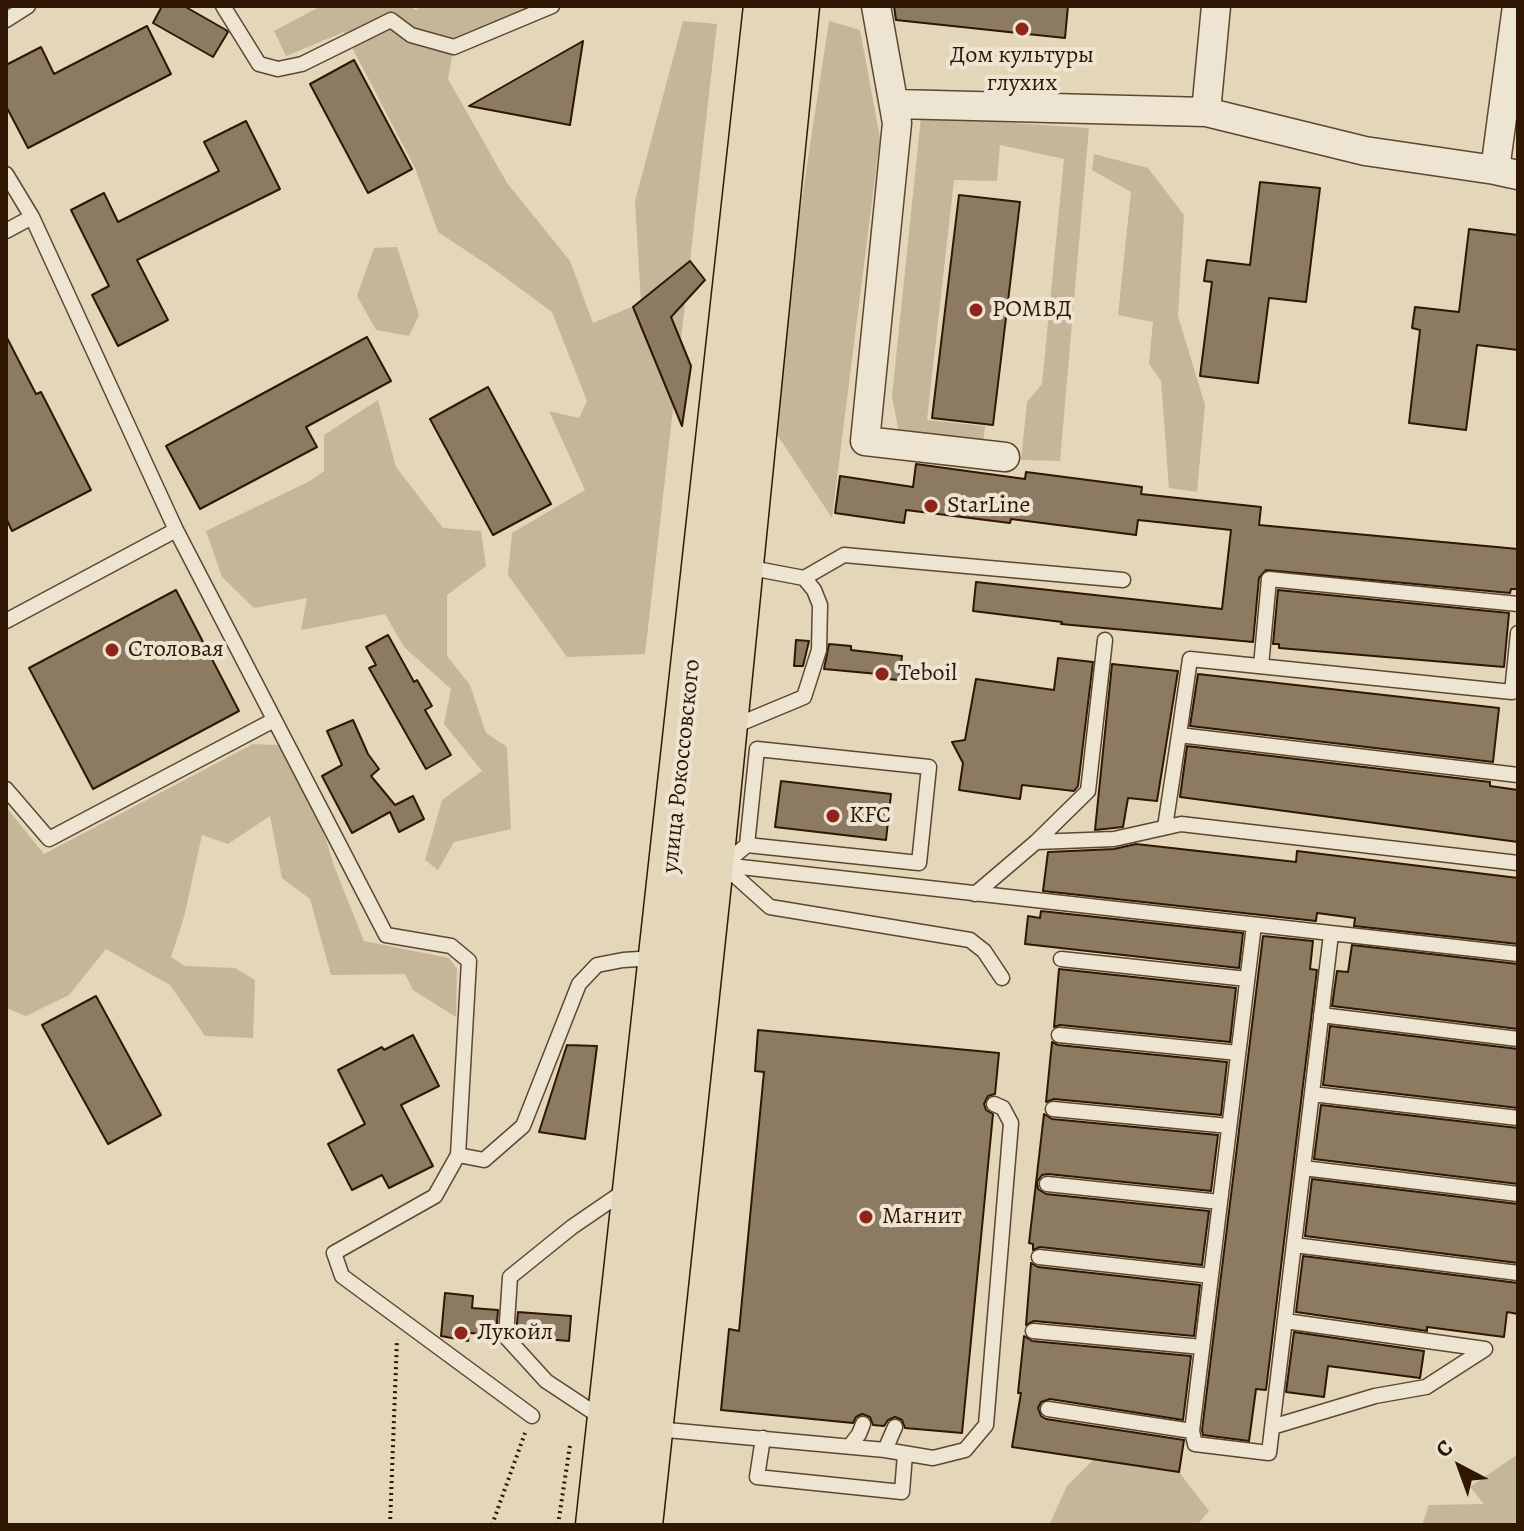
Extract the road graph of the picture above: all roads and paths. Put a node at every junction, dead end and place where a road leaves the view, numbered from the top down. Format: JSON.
{"nodes":[{"id":1,"x":28,"y":6,"type":"edge"},
{"id":2,"x":223,"y":6,"type":"edge"},
{"id":3,"x":552,"y":6,"type":"edge"},
{"id":4,"x":766,"y":6,"type":"edge"},
{"id":5,"x":797,"y":6,"type":"edge"},
{"id":6,"x":876,"y":6,"type":"edge"},
{"id":7,"x":1216,"y":6,"type":"edge"},
{"id":8,"x":1517,"y":6,"type":"edge"},
{"id":9,"x":6,"y":20,"type":"edge"},
{"id":10,"x":896,"y":104,"type":"junction"},
{"id":11,"x":1206,"y":112,"type":"junction"},
{"id":12,"x":1506,"y":172,"type":"edge"},
{"id":13,"x":6,"y":174,"type":"edge"},
{"id":14,"x":32,"y":217,"type":"junction"},
{"id":15,"x":6,"y":231,"type":"edge"},
{"id":16,"x":1005,"y":457,"type":"dead end"},
{"id":17,"x":176,"y":530,"type":"junction"},
{"id":18,"x":741,"y":566,"type":"junction"},
{"id":19,"x":804,"y":578,"type":"junction"},
{"id":20,"x":1123,"y":580,"type":"dead end"},
{"id":21,"x":1518,"y":604,"type":"edge"},
{"id":22,"x":6,"y":621,"type":"edge"},
{"id":23,"x":1518,"y":633,"type":"edge"},
{"id":24,"x":1105,"y":640,"type":"dead end"},
{"id":25,"x":1261,"y":666,"type":"junction"},
{"id":26,"x":274,"y":720,"type":"junction"},
{"id":27,"x":724,"y":731,"type":"junction"},
{"id":28,"x":1179,"y":735,"type":"junction"},
{"id":29,"x":1518,"y":775,"type":"edge"},
{"id":30,"x":6,"y":789,"type":"edge"},
{"id":31,"x":1165,"y":827,"type":"junction"},
{"id":32,"x":1036,"y":842,"type":"junction"},
{"id":33,"x":727,"y":858,"type":"junction"},
{"id":34,"x":1518,"y":863,"type":"edge"},
{"id":35,"x":975,"y":894,"type":"junction"},
{"id":36,"x":1254,"y":925,"type":"junction"},
{"id":37,"x":1331,"y":934,"type":"junction"},
{"id":38,"x":1518,"y":954,"type":"edge"},
{"id":39,"x":661,"y":958,"type":"junction"},
{"id":40,"x":1061,"y":959,"type":"dead end"},
{"id":41,"x":1002,"y":978,"type":"dead end"},
{"id":42,"x":1247,"y":979,"type":"junction"},
{"id":43,"x":1321,"y":1015,"type":"junction"},
{"id":44,"x":1059,"y":1035,"type":"dead end"},
{"id":45,"x":1518,"y":1039,"type":"edge"},
{"id":46,"x":1238,"y":1053,"type":"junction"},
{"id":47,"x":1312,"y":1094,"type":"junction"},
{"id":48,"x":994,"y":1104,"type":"dead end"},
{"id":49,"x":1053,"y":1109,"type":"dead end"},
{"id":50,"x":1518,"y":1118,"type":"edge"},
{"id":51,"x":1229,"y":1126,"type":"junction"},
{"id":52,"x":458,"y":1155,"type":"junction"},
{"id":53,"x":1303,"y":1168,"type":"junction"},
{"id":54,"x":636,"y":1183,"type":"junction"},
{"id":55,"x":1047,"y":1184,"type":"dead end"},
{"id":56,"x":1518,"y":1194,"type":"edge"},
{"id":57,"x":1220,"y":1202,"type":"junction"},
{"id":58,"x":1294,"y":1245,"type":"junction"},
{"id":59,"x":1039,"y":1257,"type":"dead end"},
{"id":60,"x":1518,"y":1273,"type":"edge"},
{"id":61,"x":1211,"y":1276,"type":"junction"},
{"id":62,"x":398,"y":1317,"type":"junction"},
{"id":63,"x":1285,"y":1321,"type":"junction"},
{"id":64,"x":1033,"y":1331,"type":"dead end"},
{"id":65,"x":1202,"y":1347,"type":"junction"},
{"id":66,"x":1048,"y":1409,"type":"dead end"},
{"id":67,"x":532,"y":1416,"type":"joint"},
{"id":68,"x":619,"y":1421,"type":"junction"},
{"id":69,"x":863,"y":1424,"type":"dead end"},
{"id":70,"x":895,"y":1427,"type":"dead end"},
{"id":71,"x":1272,"y":1427,"type":"junction"},
{"id":72,"x":1192,"y":1431,"type":"junction"},
{"id":73,"x":763,"y":1438,"type":"junction"},
{"id":74,"x":850,"y":1446,"type":"junction"},
{"id":75,"x":885,"y":1450,"type":"junction"},
{"id":76,"x":905,"y":1454,"type":"junction"},
{"id":77,"x":390,"y":1525,"type":"edge"},
{"id":78,"x":492,"y":1525,"type":"edge"},
{"id":79,"x":558,"y":1525,"type":"edge"},
{"id":80,"x":598,"y":1525,"type":"edge"},
{"id":81,"x":640,"y":1525,"type":"edge"}],
"edges":[{"from":1,"to":9,"type":"lane"},
{"from":2,"to":3,"type":"lane"},
{"from":4,"to":39,"type":"highway","name":"улица Рокоссовского"},
{"from":5,"to":18,"type":"highway","name":"улица Рокоссовского"},
{"from":6,"to":10,"type":"street"},
{"from":7,"to":11,"type":"street"},
{"from":8,"to":12,"type":"street"},
{"from":10,"to":11,"type":"street"},
{"from":10,"to":16,"type":"street"},
{"from":11,"to":12,"type":"street"},
{"from":13,"to":14,"type":"lane"},
{"from":14,"to":15,"type":"lane"},
{"from":14,"to":17,"type":"lane"},
{"from":17,"to":22,"type":"lane"},
{"from":17,"to":26,"type":"lane"},
{"from":18,"to":19,"type":"lane"},
{"from":18,"to":27,"type":"highway","name":"улица Рокоссовского"},
{"from":19,"to":20,"type":"lane"},
{"from":19,"to":27,"type":"lane"},
{"from":21,"to":25,"type":"lane"},
{"from":23,"to":25,"type":"lane"},
{"from":24,"to":32,"type":"lane"},
{"from":25,"to":28,"type":"lane"},
{"from":26,"to":30,"type":"lane"},
{"from":26,"to":52,"type":"lane"},
{"from":27,"to":33,"type":"highway","name":"улица Рокоссовского"},
{"from":28,"to":29,"type":"lane"},
{"from":28,"to":31,"type":"lane"},
{"from":31,"to":32,"type":"lane"},
{"from":31,"to":34,"type":"lane"},
{"from":32,"to":35,"type":"lane"},
{"from":33,"to":33,"type":"lane"},
{"from":33,"to":35,"type":"lane"},
{"from":33,"to":41,"type":"lane"},
{"from":33,"to":68,"type":"highway","name":"улица Рокоссовского"},
{"from":35,"to":36,"type":"lane"},
{"from":36,"to":37,"type":"lane"},
{"from":36,"to":42,"type":"lane"},
{"from":37,"to":38,"type":"lane"},
{"from":37,"to":43,"type":"lane"},
{"from":39,"to":52,"type":"lane"},
{"from":39,"to":54,"type":"highway","name":"улица Рокоссовского"},
{"from":40,"to":42,"type":"lane"},
{"from":42,"to":46,"type":"lane"},
{"from":43,"to":45,"type":"lane"},
{"from":43,"to":47,"type":"lane"},
{"from":44,"to":46,"type":"lane"},
{"from":46,"to":51,"type":"lane"},
{"from":47,"to":50,"type":"lane"},
{"from":47,"to":53,"type":"lane"},
{"from":48,"to":76,"type":"lane"},
{"from":49,"to":51,"type":"lane"},
{"from":51,"to":57,"type":"lane"},
{"from":52,"to":62,"type":"lane"},
{"from":53,"to":56,"type":"lane"},
{"from":53,"to":58,"type":"lane"},
{"from":54,"to":68,"type":"highway","name":"улица Рокоссовского"},
{"from":54,"to":68,"type":"lane"},
{"from":55,"to":57,"type":"lane"},
{"from":57,"to":61,"type":"lane"},
{"from":58,"to":60,"type":"lane"},
{"from":58,"to":63,"type":"lane"},
{"from":59,"to":61,"type":"lane"},
{"from":61,"to":65,"type":"lane"},
{"from":62,"to":67,"type":"lane"},
{"from":62,"to":77,"type":"path"},
{"from":63,"to":71,"type":"lane"},
{"from":63,"to":71,"type":"lane"},
{"from":64,"to":65,"type":"lane"},
{"from":65,"to":72,"type":"lane"},
{"from":66,"to":72,"type":"lane"},
{"from":67,"to":78,"type":"path"},
{"from":68,"to":73,"type":"lane"},
{"from":68,"to":79,"type":"path"},
{"from":68,"to":80,"type":"highway","name":"улица Рокоссовского"},
{"from":68,"to":81,"type":"highway","name":"улица Рокоссовского"},
{"from":69,"to":74,"type":"lane"},
{"from":70,"to":75,"type":"lane"},
{"from":71,"to":72,"type":"lane"},
{"from":73,"to":74,"type":"lane"},
{"from":73,"to":76,"type":"lane"},
{"from":74,"to":75,"type":"lane"},
{"from":75,"to":76,"type":"lane"}]}
